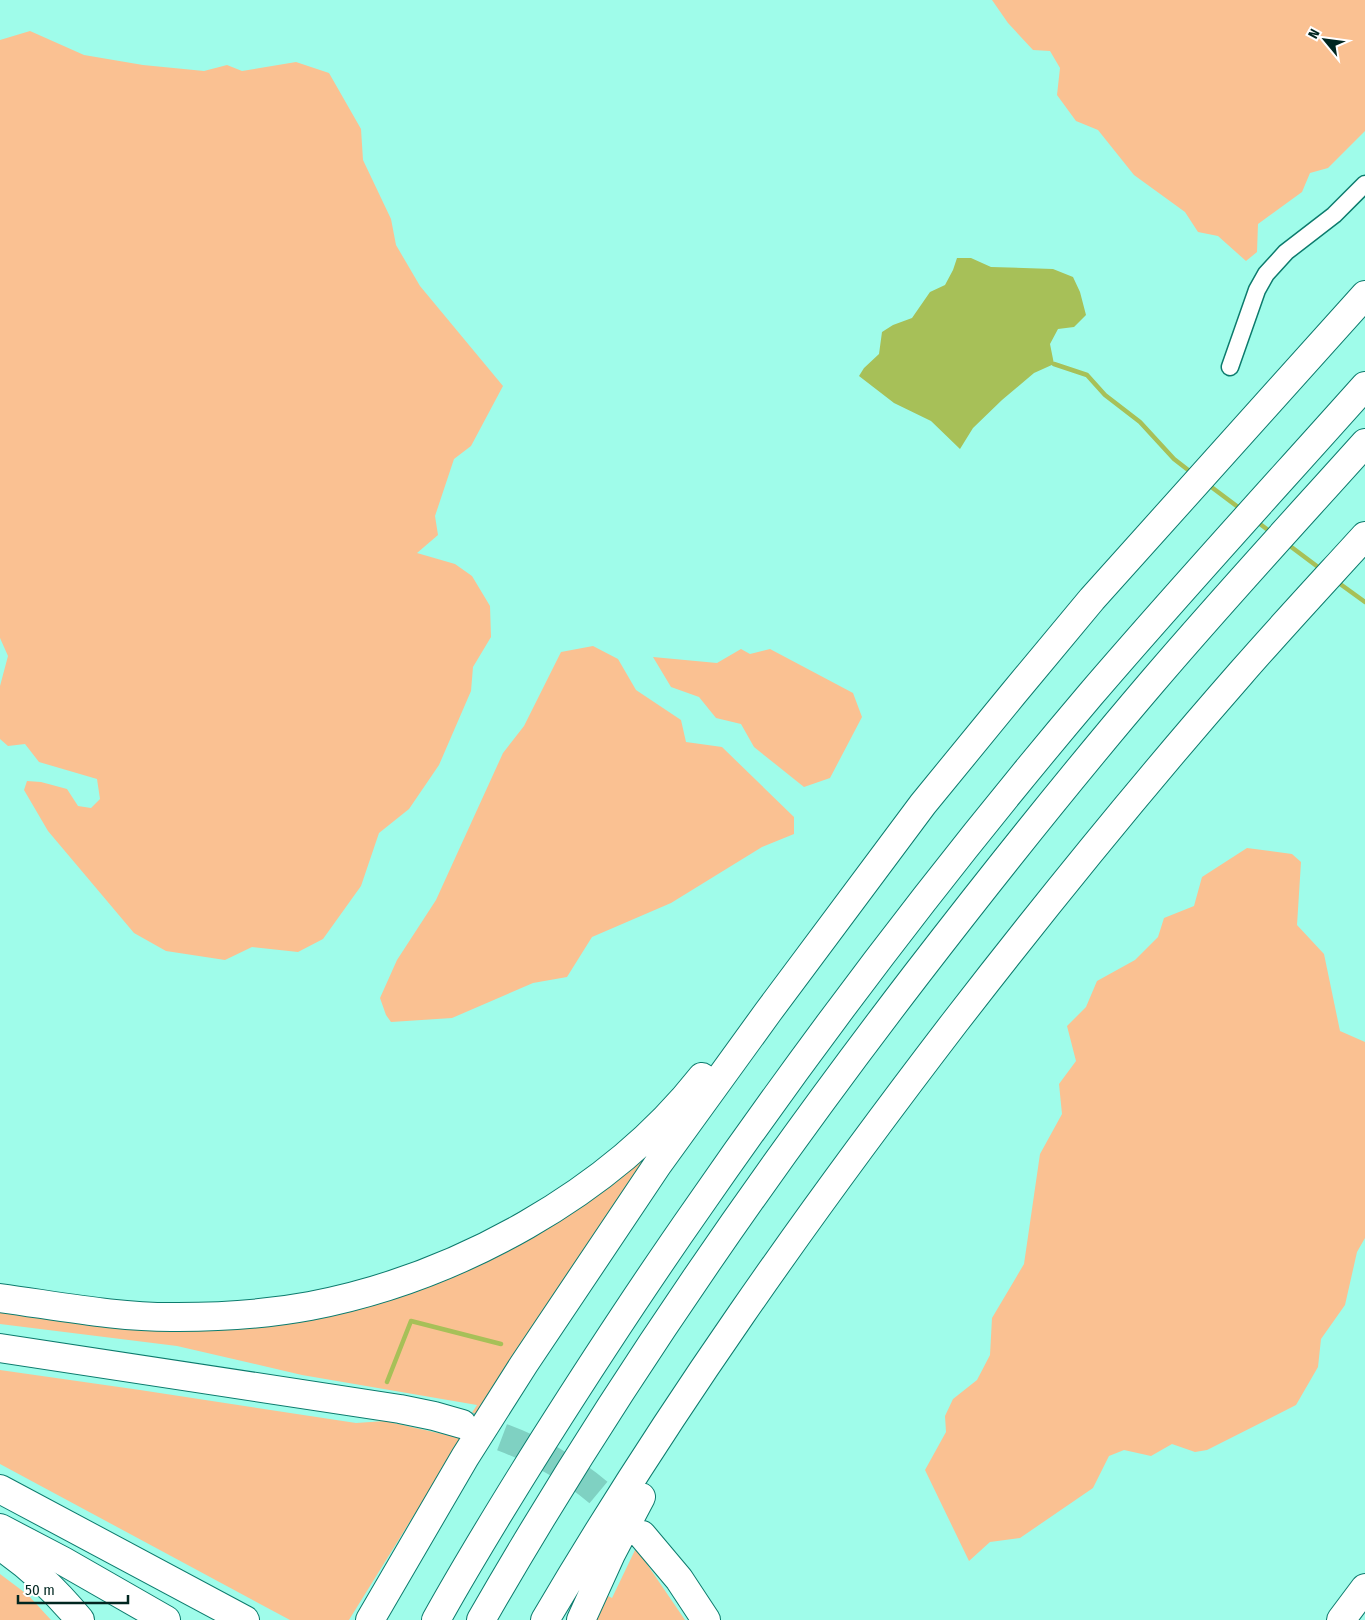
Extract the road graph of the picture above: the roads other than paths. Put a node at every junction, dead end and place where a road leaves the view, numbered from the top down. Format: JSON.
{"nodes":[{"id":1,"x":1365,"y":184,"type":"edge"},
{"id":2,"x":1365,"y":295,"type":"edge"},
{"id":3,"x":1230,"y":367,"type":"dead end"},
{"id":4,"x":1365,"y":386,"type":"edge"},
{"id":5,"x":1365,"y":443,"type":"edge"},
{"id":6,"x":1365,"y":536,"type":"edge"},
{"id":7,"x":923,"y":804,"type":"junction"},
{"id":8,"x":806,"y":1222,"type":"junction"},
{"id":9,"x":0,"y":1298,"type":"edge"},
{"id":10,"x":0,"y":1348,"type":"edge"},
{"id":11,"x":462,"y":1424,"type":"tunnel mouth"},
{"id":12,"x":0,"y":1488,"type":"edge"},
{"id":13,"x":0,"y":1528,"type":"edge"},
{"id":14,"x":642,"y":1534,"type":"tunnel mouth"},
{"id":15,"x":0,"y":1546,"type":"edge"},
{"id":16,"x":1365,"y":1588,"type":"edge"},
{"id":17,"x":372,"y":1617,"type":"edge"},
{"id":18,"x":80,"y":1620,"type":"edge"},
{"id":19,"x":166,"y":1620,"type":"edge"},
{"id":20,"x":245,"y":1620,"type":"edge"},
{"id":21,"x":436,"y":1620,"type":"edge"},
{"id":22,"x":481,"y":1620,"type":"edge"},
{"id":23,"x":545,"y":1620,"type":"edge"},
{"id":24,"x":581,"y":1620,"type":"edge"},
{"id":25,"x":706,"y":1620,"type":"edge"},
{"id":26,"x":1341,"y":1620,"type":"edge"}],
"edges":[{"from":1,"to":3,"type":"street"},
{"from":2,"to":7,"type":"highway"},
{"from":4,"to":21,"type":"highway"},
{"from":5,"to":22,"type":"highway"},
{"from":6,"to":8,"type":"highway"},
{"from":7,"to":9,"type":"highway"},
{"from":7,"to":17,"type":"highway"},
{"from":8,"to":23,"type":"highway"},
{"from":8,"to":24,"type":"highway"},
{"from":10,"to":11,"type":"highway"},
{"from":12,"to":20,"type":"highway"},
{"from":13,"to":19,"type":"highway"},
{"from":14,"to":25,"type":"highway"},
{"from":15,"to":18,"type":"highway"},
{"from":16,"to":26,"type":"highway"}]}
